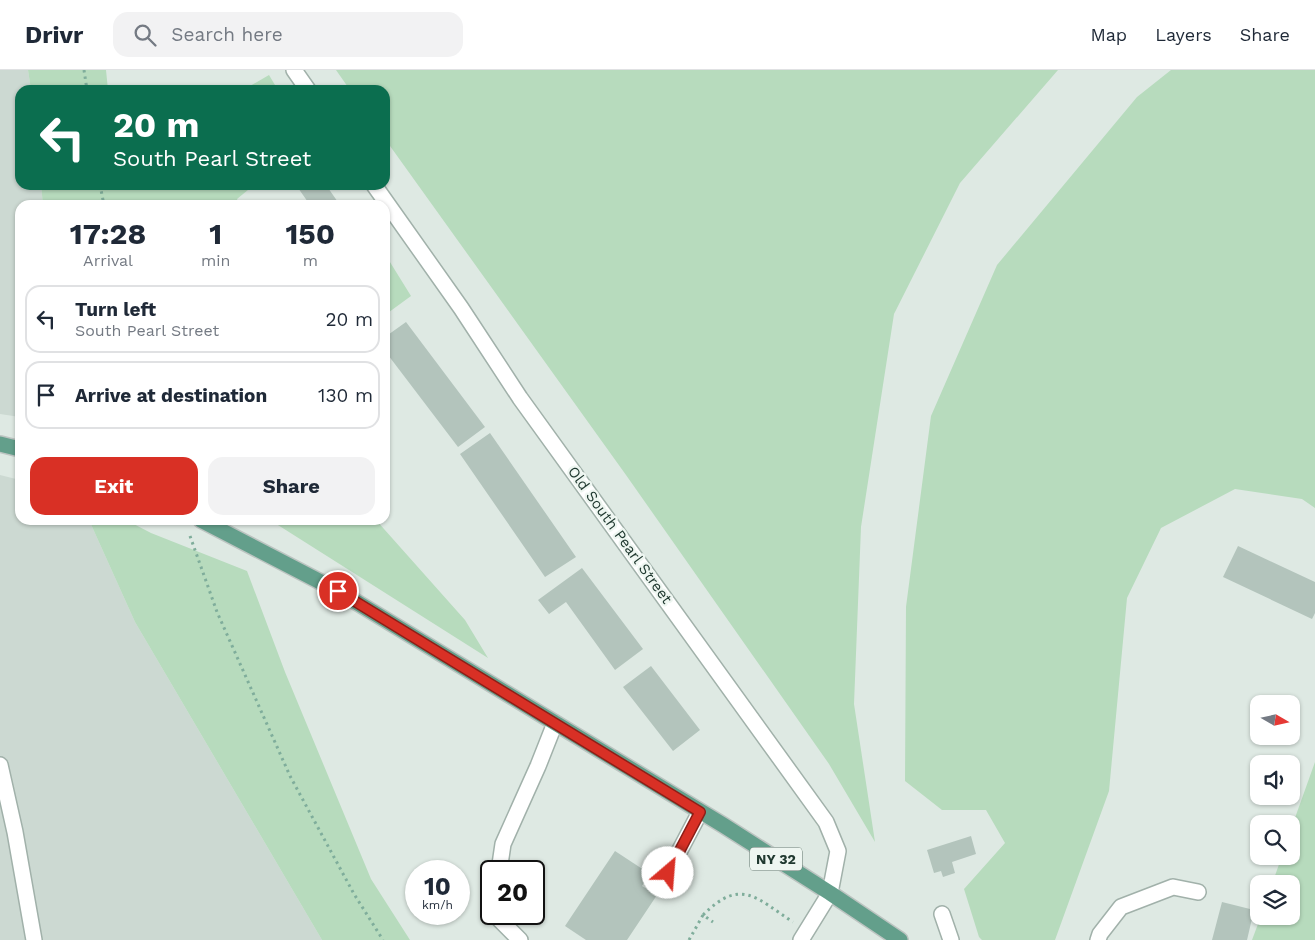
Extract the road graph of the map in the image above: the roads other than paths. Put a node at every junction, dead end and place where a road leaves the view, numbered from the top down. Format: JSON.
{"nodes":[{"id":1,"x":294,"y":70,"type":"edge"},
{"id":2,"x":304,"y":85,"type":"edge"},
{"id":3,"x":390,"y":208,"type":"edge"},
{"id":4,"x":0,"y":444,"type":"edge"},
{"id":5,"x":15,"y":447,"type":"edge"},
{"id":6,"x":211,"y":525,"type":"edge"},
{"id":7,"x":554,"y":723,"type":"junction"},
{"id":8,"x":0,"y":765,"type":"edge"},
{"id":9,"x":700,"y":812,"type":"junction"},
{"id":10,"x":501,"y":860,"type":"edge"},
{"id":11,"x":660,"y":888,"type":"dead end"},
{"id":12,"x":1198,"y":892,"type":"dead end"},
{"id":13,"x":830,"y":893,"type":"junction"},
{"id":14,"x":942,"y":914,"type":"dead end"},
{"id":15,"x":505,"y":925,"type":"edge"},
{"id":16,"x":804,"y":936,"type":"edge"},
{"id":17,"x":34,"y":940,"type":"edge"},
{"id":18,"x":520,"y":940,"type":"edge"},
{"id":19,"x":900,"y":940,"type":"edge"},
{"id":20,"x":951,"y":940,"type":"edge"},
{"id":21,"x":1098,"y":940,"type":"edge"}],
"edges":[{"from":1,"to":2,"type":"street"},
{"from":3,"to":13,"type":"street","name":"Old South Pearl Street"},
{"from":4,"to":5,"type":"main road"},
{"from":6,"to":7,"type":"main road","number":"NY 32"},
{"from":7,"to":9,"type":"main road","number":"NY 32"},
{"from":7,"to":10,"type":"street"},
{"from":8,"to":17,"type":"street"},
{"from":9,"to":11,"type":"street"},
{"from":9,"to":13,"type":"main road","number":"NY 32"},
{"from":12,"to":21,"type":"street"},
{"from":13,"to":16,"type":"street"},
{"from":13,"to":19,"type":"main road","number":"NY 32"},
{"from":14,"to":20,"type":"street"},
{"from":15,"to":18,"type":"street"}]}
